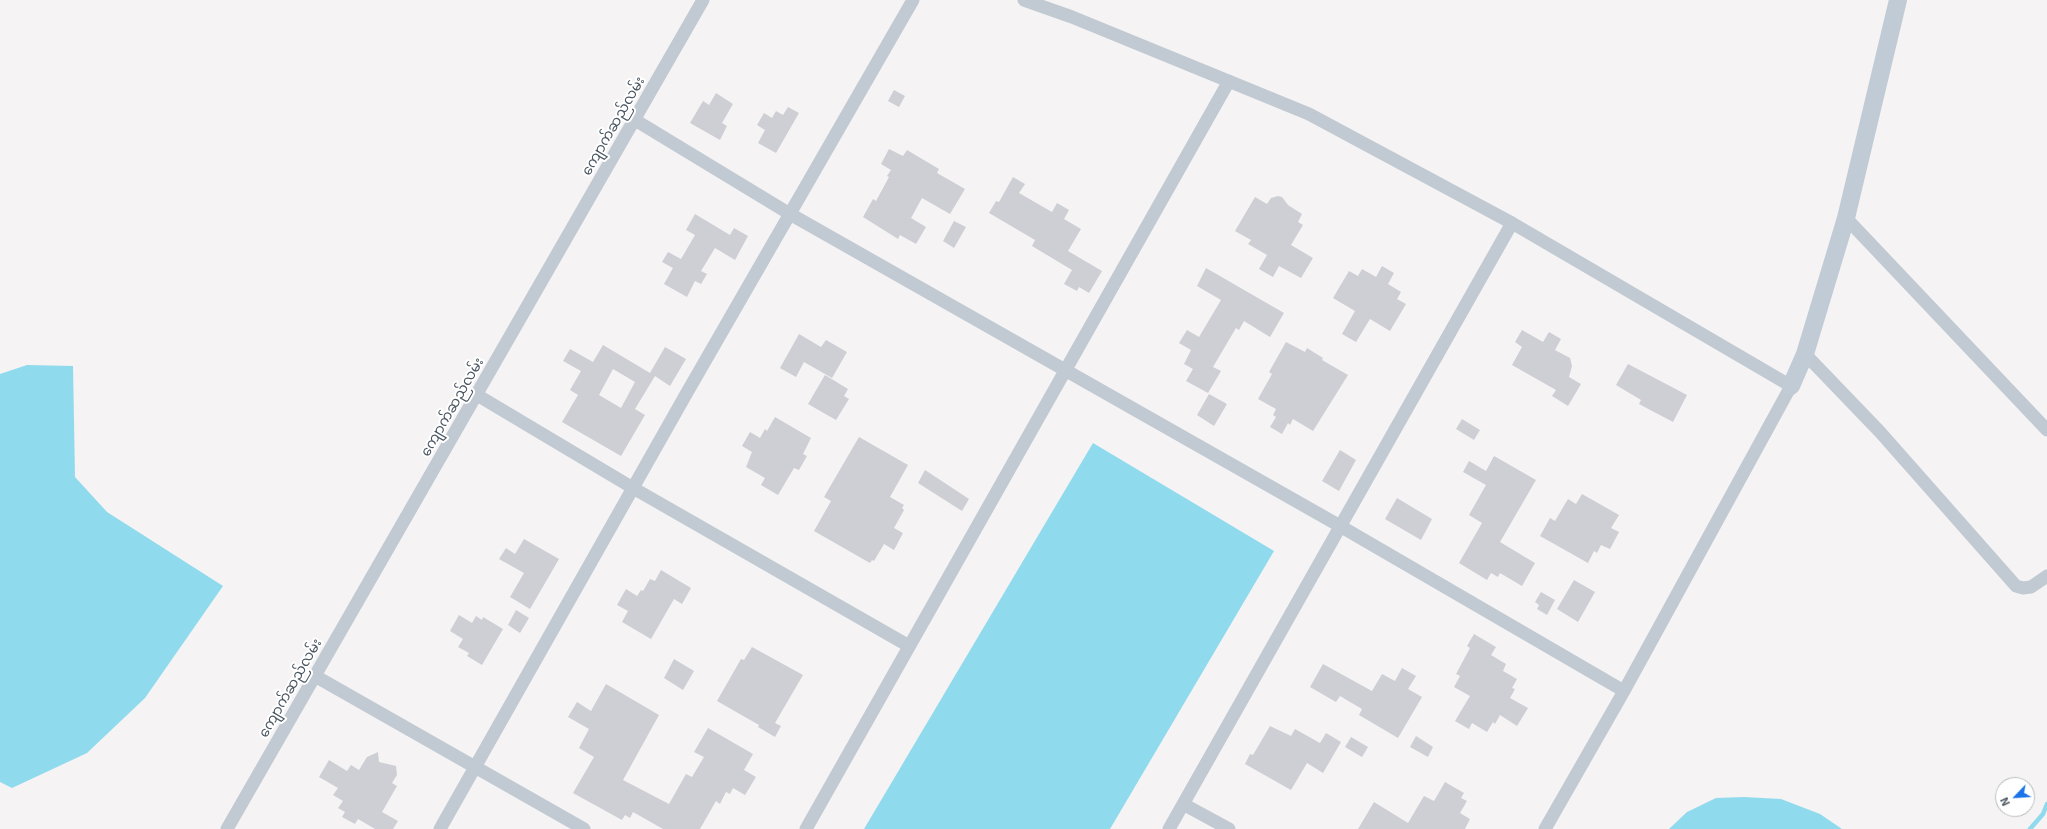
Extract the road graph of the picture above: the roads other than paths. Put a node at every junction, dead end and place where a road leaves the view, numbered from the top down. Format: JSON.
{"nodes":[{"id":1,"x":703,"y":0,"type":"edge"},
{"id":2,"x":913,"y":0,"type":"edge"},
{"id":3,"x":1024,"y":0,"type":"edge"},
{"id":4,"x":1898,"y":0,"type":"edge"},
{"id":5,"x":1229,"y":81,"type":"junction"},
{"id":6,"x":635,"y":120,"type":"junction"},
{"id":7,"x":790,"y":214,"type":"junction"},
{"id":8,"x":1846,"y":218,"type":"junction"},
{"id":9,"x":1512,"y":223,"type":"junction"},
{"id":10,"x":1805,"y":354,"type":"junction"},
{"id":11,"x":1066,"y":370,"type":"junction"},
{"id":12,"x":1791,"y":386,"type":"junction"},
{"id":13,"x":477,"y":395,"type":"junction"},
{"id":14,"x":2047,"y":430,"type":"edge"},
{"id":15,"x":633,"y":488,"type":"junction"},
{"id":16,"x":1340,"y":526,"type":"junction"},
{"id":17,"x":2047,"y":576,"type":"edge"},
{"id":18,"x":909,"y":646,"type":"junction"},
{"id":19,"x":315,"y":676,"type":"junction"},
{"id":20,"x":1624,"y":691,"type":"junction"},
{"id":21,"x":475,"y":767,"type":"junction"},
{"id":22,"x":1183,"y":804,"type":"junction"},
{"id":23,"x":227,"y":829,"type":"edge"},
{"id":24,"x":440,"y":829,"type":"edge"},
{"id":25,"x":584,"y":829,"type":"edge"},
{"id":26,"x":806,"y":829,"type":"edge"},
{"id":27,"x":1169,"y":829,"type":"edge"},
{"id":28,"x":1229,"y":829,"type":"edge"},
{"id":29,"x":1545,"y":829,"type":"edge"}],
"edges":[{"from":1,"to":6,"type":"street","name":"ကျောက်ဆည်လမ်း"},
{"from":2,"to":7,"type":"street"},
{"from":3,"to":5,"type":"street"},
{"from":4,"to":8,"type":"street"},
{"from":5,"to":9,"type":"street"},
{"from":5,"to":11,"type":"street"},
{"from":6,"to":7,"type":"street"},
{"from":6,"to":13,"type":"street","name":"ကျောက်ဆည်လမ်း"},
{"from":7,"to":11,"type":"street"},
{"from":7,"to":15,"type":"street"},
{"from":8,"to":10,"type":"street"},
{"from":8,"to":14,"type":"street"},
{"from":9,"to":12,"type":"street"},
{"from":9,"to":16,"type":"street"},
{"from":10,"to":12,"type":"street"},
{"from":10,"to":17,"type":"street"},
{"from":11,"to":16,"type":"street"},
{"from":11,"to":18,"type":"street"},
{"from":12,"to":20,"type":"street"},
{"from":13,"to":15,"type":"street"},
{"from":13,"to":19,"type":"street","name":"ကျောက်ဆည်လမ်း"},
{"from":15,"to":18,"type":"street"},
{"from":15,"to":21,"type":"street"},
{"from":16,"to":20,"type":"street"},
{"from":16,"to":22,"type":"street"},
{"from":18,"to":26,"type":"street"},
{"from":19,"to":21,"type":"street"},
{"from":19,"to":23,"type":"street","name":"ကျောက်ဆည်လမ်း"},
{"from":20,"to":29,"type":"street"},
{"from":21,"to":24,"type":"street"},
{"from":21,"to":25,"type":"street"},
{"from":22,"to":27,"type":"street"},
{"from":22,"to":28,"type":"street"}]}
